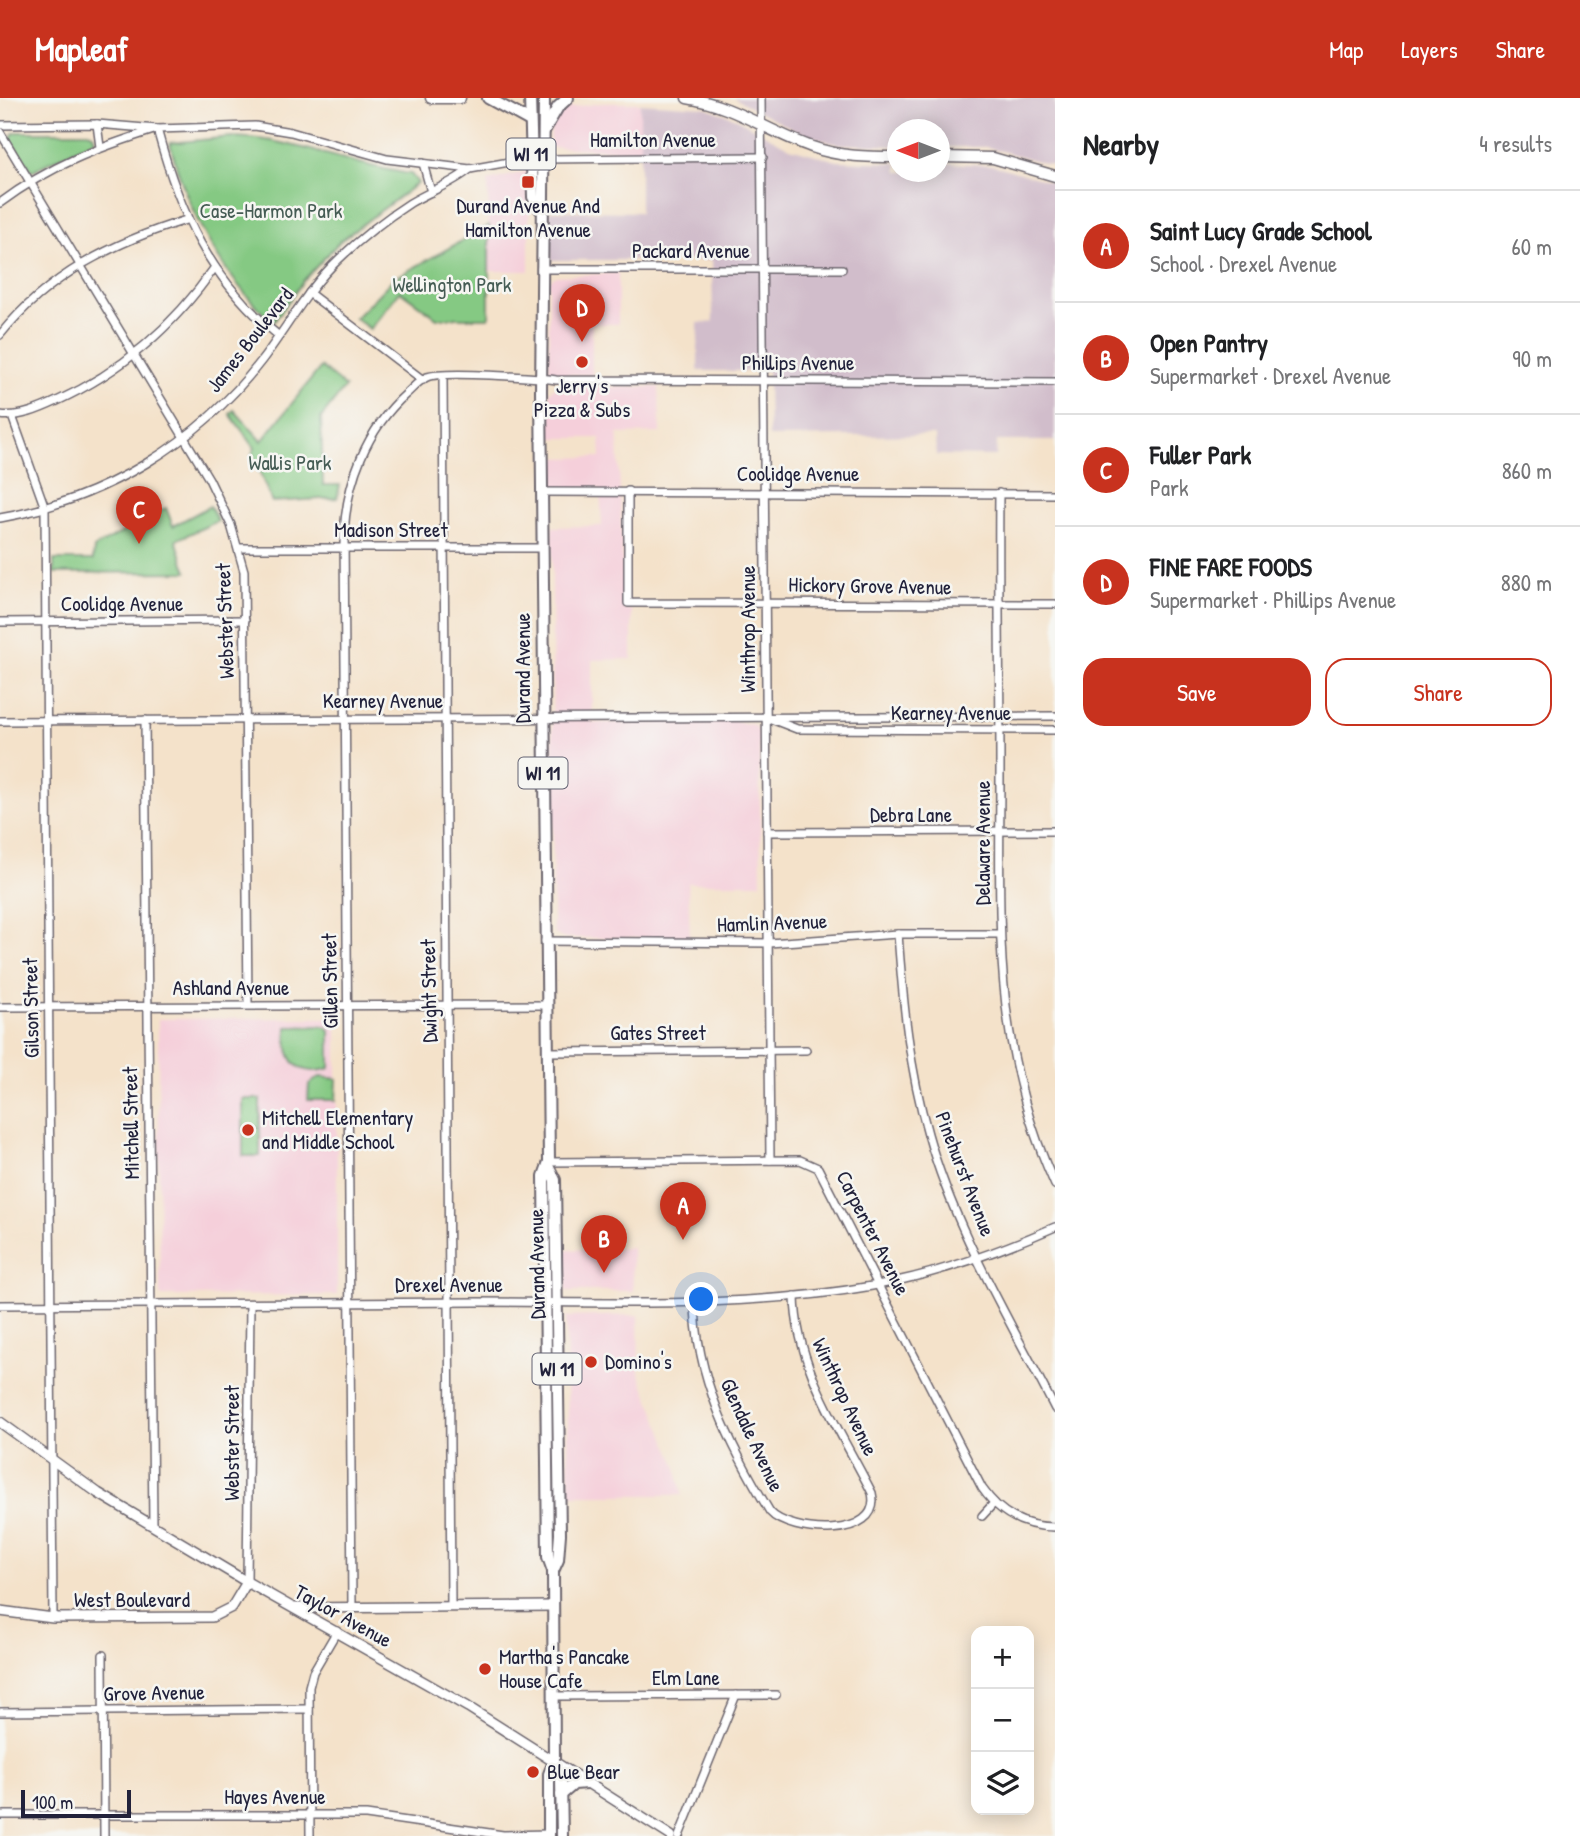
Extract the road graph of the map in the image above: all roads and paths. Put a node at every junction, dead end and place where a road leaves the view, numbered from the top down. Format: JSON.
{"nodes":[{"id":1,"x":431,"y":98,"type":"edge"},
{"id":2,"x":460,"y":98,"type":"edge"},
{"id":3,"x":488,"y":98,"type":"edge"},
{"id":4,"x":530,"y":98,"type":"edge"},
{"id":5,"x":544,"y":98,"type":"edge"},
{"id":6,"x":568,"y":98,"type":"edge"},
{"id":7,"x":687,"y":98,"type":"edge"},
{"id":8,"x":761,"y":98,"type":"edge"},
{"id":9,"x":530,"y":121,"type":"junction"},
{"id":10,"x":97,"y":124,"type":"junction"},
{"id":11,"x":761,"y":124,"type":"junction"},
{"id":12,"x":0,"y":125,"type":"edge"},
{"id":13,"x":157,"y":129,"type":"junction"},
{"id":14,"x":544,"y":131,"type":"junction"},
{"id":15,"x":0,"y":132,"type":"edge"},
{"id":16,"x":100,"y":147,"type":"junction"},
{"id":17,"x":887,"y":156,"type":"edge"},
{"id":18,"x":763,"y":157,"type":"junction"},
{"id":19,"x":950,"y":157,"type":"edge"},
{"id":20,"x":531,"y":158,"type":"junction"},
{"id":21,"x":544,"y":159,"type":"junction"},
{"id":22,"x":423,"y":163,"type":"junction"},
{"id":23,"x":470,"y":169,"type":"junction"},
{"id":24,"x":1055,"y":176,"type":"edge"},
{"id":25,"x":29,"y":181,"type":"junction"},
{"id":26,"x":431,"y":192,"type":"junction"},
{"id":27,"x":0,"y":203,"type":"edge"},
{"id":28,"x":540,"y":209,"type":"junction"},
{"id":29,"x":186,"y":220,"type":"junction"},
{"id":30,"x":80,"y":264,"type":"junction"},
{"id":31,"x":215,"y":267,"type":"junction"},
{"id":32,"x":764,"y":268,"type":"junction"},
{"id":33,"x":540,"y":269,"type":"junction"},
{"id":34,"x":842,"y":269,"type":"dead end"},
{"id":35,"x":309,"y":293,"type":"junction"},
{"id":36,"x":0,"y":335,"type":"edge"},
{"id":37,"x":279,"y":336,"type":"junction"},
{"id":38,"x":134,"y":355,"type":"junction"},
{"id":39,"x":443,"y":376,"type":"junction"},
{"id":40,"x":541,"y":378,"type":"junction"},
{"id":41,"x":423,"y":380,"type":"junction"},
{"id":42,"x":764,"y":380,"type":"junction"},
{"id":43,"x":1055,"y":382,"type":"edge"},
{"id":44,"x":0,"y":415,"type":"edge"},
{"id":45,"x":12,"y":416,"type":"junction"},
{"id":46,"x":184,"y":438,"type":"junction"},
{"id":47,"x":628,"y":491,"type":"junction"},
{"id":48,"x":765,"y":491,"type":"junction"},
{"id":49,"x":541,"y":492,"type":"junction"},
{"id":50,"x":999,"y":493,"type":"junction"},
{"id":51,"x":1055,"y":494,"type":"edge"},
{"id":52,"x":45,"y":508,"type":"junction"},
{"id":53,"x":0,"y":518,"type":"edge"},
{"id":54,"x":443,"y":547,"type":"junction"},
{"id":55,"x":239,"y":548,"type":"junction"},
{"id":56,"x":345,"y":548,"type":"junction"},
{"id":57,"x":542,"y":548,"type":"junction"},
{"id":58,"x":765,"y":602,"type":"junction"},
{"id":59,"x":1055,"y":604,"type":"edge"},
{"id":60,"x":998,"y":606,"type":"junction"},
{"id":61,"x":245,"y":620,"type":"junction"},
{"id":62,"x":45,"y":621,"type":"junction"},
{"id":63,"x":0,"y":622,"type":"edge"},
{"id":64,"x":1000,"y":716,"type":"junction"},
{"id":65,"x":1055,"y":716,"type":"edge"},
{"id":66,"x":542,"y":717,"type":"junction"},
{"id":67,"x":766,"y":717,"type":"junction"},
{"id":68,"x":444,"y":718,"type":"junction"},
{"id":69,"x":245,"y":719,"type":"junction"},
{"id":70,"x":345,"y":719,"type":"junction"},
{"id":71,"x":46,"y":720,"type":"junction"},
{"id":72,"x":145,"y":720,"type":"junction"},
{"id":73,"x":0,"y":721,"type":"edge"},
{"id":74,"x":1000,"y":730,"type":"junction"},
{"id":75,"x":1055,"y":730,"type":"edge"},
{"id":76,"x":1055,"y":831,"type":"edge"},
{"id":77,"x":767,"y":832,"type":"junction"},
{"id":78,"x":1000,"y":833,"type":"junction"},
{"id":79,"x":898,"y":934,"type":"junction"},
{"id":80,"x":1000,"y":934,"type":"junction"},
{"id":81,"x":545,"y":941,"type":"junction"},
{"id":82,"x":769,"y":943,"type":"junction"},
{"id":83,"x":248,"y":1005,"type":"junction"},
{"id":84,"x":348,"y":1005,"type":"junction"},
{"id":85,"x":546,"y":1005,"type":"junction"},
{"id":86,"x":148,"y":1006,"type":"junction"},
{"id":87,"x":447,"y":1006,"type":"junction"},
{"id":88,"x":0,"y":1007,"type":"edge"},
{"id":89,"x":48,"y":1007,"type":"junction"},
{"id":90,"x":769,"y":1051,"type":"junction"},
{"id":91,"x":806,"y":1051,"type":"dead end"},
{"id":92,"x":547,"y":1052,"type":"junction"},
{"id":93,"x":771,"y":1160,"type":"junction"},
{"id":94,"x":549,"y":1165,"type":"junction"},
{"id":95,"x":1055,"y":1185,"type":"edge"},
{"id":96,"x":1055,"y":1227,"type":"edge"},
{"id":97,"x":978,"y":1258,"type":"junction"},
{"id":98,"x":879,"y":1284,"type":"junction"},
{"id":99,"x":795,"y":1296,"type":"junction"},
{"id":100,"x":695,"y":1300,"type":"junction"},
{"id":101,"x":551,"y":1302,"type":"junction"},
{"id":102,"x":350,"y":1303,"type":"junction"},
{"id":103,"x":450,"y":1303,"type":"junction"},
{"id":104,"x":151,"y":1304,"type":"junction"},
{"id":105,"x":250,"y":1304,"type":"junction"},
{"id":106,"x":0,"y":1305,"type":"edge"},
{"id":107,"x":51,"y":1305,"type":"junction"},
{"id":108,"x":1055,"y":1409,"type":"edge"},
{"id":109,"x":0,"y":1422,"type":"edge"},
{"id":110,"x":52,"y":1460,"type":"junction"},
{"id":111,"x":994,"y":1503,"type":"junction"},
{"id":112,"x":872,"y":1509,"type":"joint"},
{"id":113,"x":982,"y":1516,"type":"dead end"},
{"id":114,"x":153,"y":1525,"type":"junction"},
{"id":115,"x":1055,"y":1527,"type":"edge"},
{"id":116,"x":247,"y":1583,"type":"junction"},
{"id":117,"x":451,"y":1605,"type":"junction"},
{"id":118,"x":352,"y":1606,"type":"junction"},
{"id":119,"x":552,"y":1606,"type":"junction"},
{"id":120,"x":293,"y":1608,"type":"junction"},
{"id":121,"x":0,"y":1611,"type":"edge"},
{"id":122,"x":53,"y":1618,"type":"junction"},
{"id":123,"x":337,"y":1631,"type":"junction"},
{"id":124,"x":103,"y":1655,"type":"dead end"},
{"id":125,"x":736,"y":1695,"type":"junction"},
{"id":126,"x":776,"y":1695,"type":"dead end"},
{"id":127,"x":554,"y":1696,"type":"junction"},
{"id":128,"x":309,"y":1709,"type":"junction"},
{"id":129,"x":0,"y":1712,"type":"edge"},
{"id":130,"x":103,"y":1712,"type":"junction"},
{"id":131,"x":554,"y":1762,"type":"junction"},
{"id":132,"x":587,"y":1783,"type":"junction"},
{"id":133,"x":561,"y":1795,"type":"junction"},
{"id":134,"x":0,"y":1815,"type":"edge"},
{"id":135,"x":104,"y":1815,"type":"junction"},
{"id":136,"x":310,"y":1815,"type":"junction"},
{"id":137,"x":549,"y":1835,"type":"edge"},
{"id":138,"x":104,"y":1836,"type":"edge"},
{"id":139,"x":310,"y":1836,"type":"edge"},
{"id":140,"x":562,"y":1836,"type":"edge"},
{"id":141,"x":671,"y":1836,"type":"edge"},
{"id":142,"x":679,"y":1836,"type":"edge"}],
"edges":[{"from":1,"to":2,"type":"main road"},
{"from":3,"to":9,"type":"main road"},
{"from":4,"to":9,"type":"main road","name":"Durand Avenue","number":"WI 11"},
{"from":5,"to":14,"type":"main road","name":"Durand Avenue","number":"WI 11"},
{"from":6,"to":14,"type":"main road"},
{"from":7,"to":11,"type":"main road"},
{"from":8,"to":11,"type":"street","name":"Winthrop Avenue"},
{"from":9,"to":20,"type":"main road","name":"Durand Avenue","number":"WI 11"},
{"from":10,"to":12,"type":"street"},
{"from":10,"to":13,"type":"street"},
{"from":10,"to":16,"type":"street"},
{"from":11,"to":17,"type":"main road"},
{"from":11,"to":18,"type":"street","name":"Winthrop Avenue"},
{"from":13,"to":16,"type":"street"},
{"from":13,"to":22,"type":"street"},
{"from":13,"to":29,"type":"street"},
{"from":14,"to":21,"type":"main road","name":"Durand Avenue","number":"WI 11"},
{"from":15,"to":25,"type":"street","name":"Webster Street"},
{"from":16,"to":25,"type":"street"},
{"from":18,"to":21,"type":"street","name":"Hamilton Avenue"},
{"from":18,"to":32,"type":"street","name":"Winthrop Avenue"},
{"from":19,"to":24,"type":"main road"},
{"from":20,"to":23,"type":"street"},
{"from":20,"to":28,"type":"main road","name":"Durand Avenue","number":"WI 11"},
{"from":21,"to":28,"type":"main road","name":"Durand Avenue","number":"WI 11"},
{"from":22,"to":23,"type":"street"},
{"from":22,"to":26,"type":"street"},
{"from":23,"to":26,"type":"street","name":"James Boulevard"},
{"from":25,"to":27,"type":"street"},
{"from":25,"to":30,"type":"street","name":"Webster Street"},
{"from":26,"to":35,"type":"street","name":"James Boulevard"},
{"from":28,"to":33,"type":"main road","name":"Durand Avenue","number":"WI 11"},
{"from":29,"to":30,"type":"street"},
{"from":29,"to":31,"type":"street"},
{"from":30,"to":36,"type":"street"},
{"from":30,"to":38,"type":"street","name":"Webster Street"},
{"from":31,"to":37,"type":"street"},
{"from":31,"to":38,"type":"street"},
{"from":32,"to":33,"type":"street","name":"Packard Avenue"},
{"from":32,"to":34,"type":"street","name":"Packard Avenue"},
{"from":32,"to":42,"type":"street","name":"Winthrop Avenue"},
{"from":33,"to":40,"type":"main road","name":"Durand Avenue","number":"WI 11"},
{"from":35,"to":37,"type":"street","name":"James Boulevard"},
{"from":35,"to":41,"type":"street"},
{"from":37,"to":46,"type":"street","name":"James Boulevard"},
{"from":38,"to":45,"type":"street"},
{"from":38,"to":46,"type":"street","name":"Webster Street"},
{"from":39,"to":40,"type":"street","name":"Phillips Avenue"},
{"from":39,"to":41,"type":"street","name":"Phillips Avenue"},
{"from":39,"to":54,"type":"street","name":"Dwight Street"},
{"from":40,"to":42,"type":"street","name":"Phillips Avenue"},
{"from":40,"to":49,"type":"main road","name":"Durand Avenue","number":"WI 11"},
{"from":41,"to":56,"type":"street","name":"Gillen Street"},
{"from":42,"to":43,"type":"street","name":"Phillips Avenue"},
{"from":42,"to":48,"type":"street","name":"Winthrop Avenue"},
{"from":44,"to":45,"type":"street"},
{"from":45,"to":52,"type":"street","name":"Gilson Street"},
{"from":46,"to":52,"type":"street","name":"James Boulevard"},
{"from":46,"to":55,"type":"street","name":"Webster Street"},
{"from":47,"to":48,"type":"street","name":"Coolidge Avenue"},
{"from":47,"to":49,"type":"street","name":"Coolidge Avenue"},
{"from":47,"to":58,"type":"street","name":"Hickory Grove Avenue"},
{"from":48,"to":50,"type":"street","name":"Coolidge Avenue"},
{"from":48,"to":58,"type":"street","name":"Winthrop Avenue"},
{"from":49,"to":57,"type":"main road","name":"Durand Avenue","number":"WI 11"},
{"from":50,"to":51,"type":"street","name":"Coolidge Avenue"},
{"from":50,"to":60,"type":"street","name":"Delaware Avenue"},
{"from":52,"to":53,"type":"street","name":"James Boulevard"},
{"from":52,"to":62,"type":"street","name":"Gilson Street"},
{"from":54,"to":56,"type":"street","name":"Madison Street"},
{"from":54,"to":57,"type":"street","name":"Madison Street"},
{"from":54,"to":68,"type":"street","name":"Dwight Street"},
{"from":55,"to":56,"type":"street","name":"Madison Street"},
{"from":55,"to":61,"type":"street","name":"Webster Street"},
{"from":56,"to":70,"type":"street","name":"Gillen Street"},
{"from":57,"to":66,"type":"main road","name":"Durand Avenue","number":"WI 11"},
{"from":58,"to":60,"type":"street","name":"Hickory Grove Avenue"},
{"from":58,"to":67,"type":"street","name":"Winthrop Avenue"},
{"from":59,"to":60,"type":"street","name":"Hickory Grove Avenue"},
{"from":60,"to":64,"type":"street","name":"Delaware Avenue"},
{"from":61,"to":62,"type":"street","name":"Coolidge Avenue"},
{"from":61,"to":69,"type":"street","name":"Webster Street"},
{"from":62,"to":63,"type":"street","name":"Coolidge Avenue"},
{"from":62,"to":71,"type":"street","name":"Gilson Street"},
{"from":64,"to":65,"type":"street","name":"Kearney Avenue"},
{"from":64,"to":67,"type":"street","name":"Kearney Avenue"},
{"from":64,"to":74,"type":"street","name":"Delaware Avenue"},
{"from":66,"to":67,"type":"street","name":"Kearney Avenue"},
{"from":66,"to":68,"type":"street","name":"Kearney Avenue"},
{"from":66,"to":81,"type":"main road","name":"Durand Avenue","number":"WI 11"},
{"from":67,"to":74,"type":"street","name":"Kearney Avenue"},
{"from":67,"to":77,"type":"street","name":"Winthrop Avenue"},
{"from":68,"to":70,"type":"street","name":"Kearney Avenue"},
{"from":68,"to":87,"type":"street","name":"Dwight Street"},
{"from":69,"to":70,"type":"street","name":"Kearney Avenue"},
{"from":69,"to":72,"type":"street","name":"Kearney Avenue"},
{"from":69,"to":83,"type":"street","name":"Webster Street"},
{"from":70,"to":84,"type":"street","name":"Gillen Street"},
{"from":71,"to":72,"type":"street","name":"Kearney Avenue"},
{"from":71,"to":73,"type":"street","name":"Kearney Avenue"},
{"from":71,"to":89,"type":"street","name":"Gilson Street"},
{"from":72,"to":86,"type":"street","name":"Mitchell Street"},
{"from":74,"to":75,"type":"street","name":"Kearney Avenue"},
{"from":74,"to":78,"type":"street","name":"Delaware Avenue"},
{"from":76,"to":78,"type":"street","name":"Debra Lane"},
{"from":77,"to":78,"type":"street","name":"Debra Lane"},
{"from":77,"to":82,"type":"street","name":"Winthrop Avenue"},
{"from":78,"to":80,"type":"street","name":"Delaware Avenue"},
{"from":79,"to":80,"type":"street","name":"Hamlin Avenue"},
{"from":79,"to":82,"type":"street","name":"Hamlin Avenue"},
{"from":79,"to":97,"type":"street","name":"Pinehurst Avenue"},
{"from":80,"to":95,"type":"street","name":"Delaware Avenue"},
{"from":81,"to":82,"type":"street","name":"Hamlin Avenue"},
{"from":81,"to":85,"type":"main road","name":"Durand Avenue","number":"WI 11"},
{"from":82,"to":90,"type":"street","name":"Winthrop Avenue"},
{"from":83,"to":84,"type":"street","name":"Ashland Avenue"},
{"from":83,"to":86,"type":"street","name":"Ashland Avenue"},
{"from":84,"to":87,"type":"street","name":"Ashland Avenue"},
{"from":84,"to":102,"type":"street","name":"Gillen Street"},
{"from":85,"to":87,"type":"street","name":"Ashland Avenue"},
{"from":85,"to":92,"type":"main road","name":"Durand Avenue","number":"WI 11"},
{"from":86,"to":89,"type":"street","name":"Ashland Avenue"},
{"from":86,"to":104,"type":"street","name":"Mitchell Street"},
{"from":87,"to":103,"type":"street","name":"Dwight Street"},
{"from":88,"to":89,"type":"street","name":"Ashland Avenue"},
{"from":89,"to":107,"type":"street","name":"Gilson Street"},
{"from":90,"to":91,"type":"street","name":"Gates Street"},
{"from":90,"to":92,"type":"street","name":"Gates Street"},
{"from":90,"to":93,"type":"street","name":"Winthrop Avenue"},
{"from":92,"to":94,"type":"main road","name":"Durand Avenue","number":"WI 11"},
{"from":93,"to":94,"type":"street","name":"Carpenter Avenue"},
{"from":93,"to":98,"type":"street","name":"Carpenter Avenue"},
{"from":94,"to":101,"type":"main road","name":"Durand Avenue","number":"WI 11"},
{"from":96,"to":97,"type":"street","name":"Drexel Avenue"},
{"from":97,"to":98,"type":"street","name":"Drexel Avenue"},
{"from":97,"to":108,"type":"street","name":"Pinehurst Avenue"},
{"from":98,"to":99,"type":"street","name":"Drexel Avenue"},
{"from":98,"to":111,"type":"street","name":"Carpenter Avenue"},
{"from":99,"to":100,"type":"street","name":"Drexel Avenue"},
{"from":99,"to":112,"type":"street","name":"Winthrop Avenue"},
{"from":100,"to":101,"type":"street","name":"Drexel Avenue"},
{"from":100,"to":112,"type":"street","name":"Glendale Avenue"},
{"from":101,"to":103,"type":"street","name":"Drexel Avenue"},
{"from":101,"to":119,"type":"main road","name":"Durand Avenue","number":"WI 11"},
{"from":102,"to":103,"type":"street","name":"Drexel Avenue"},
{"from":102,"to":105,"type":"street","name":"Drexel Avenue"},
{"from":102,"to":118,"type":"street","name":"Gillen Street"},
{"from":103,"to":117,"type":"street","name":"Dwight Street"},
{"from":104,"to":105,"type":"street","name":"Drexel Avenue"},
{"from":104,"to":107,"type":"street","name":"Drexel Avenue"},
{"from":104,"to":114,"type":"street","name":"Mitchell Street"},
{"from":105,"to":116,"type":"street","name":"Webster Street"},
{"from":106,"to":107,"type":"street","name":"Drexel Avenue"},
{"from":107,"to":110,"type":"street","name":"Gilson Street"},
{"from":109,"to":110,"type":"street","name":"Taylor Avenue"},
{"from":110,"to":114,"type":"street","name":"Taylor Avenue"},
{"from":110,"to":122,"type":"street","name":"Gilson Street"},
{"from":111,"to":113,"type":"street"},
{"from":111,"to":115,"type":"street","name":"Carpenter Avenue"},
{"from":114,"to":116,"type":"street","name":"Taylor Avenue"},
{"from":116,"to":120,"type":"street","name":"Taylor Avenue"},
{"from":116,"to":122,"type":"street","name":"West Boulevard"},
{"from":117,"to":118,"type":"street"},
{"from":117,"to":119,"type":"street"},
{"from":118,"to":120,"type":"street"},
{"from":119,"to":127,"type":"main road","name":"Durand Avenue","number":"WI 11"},
{"from":120,"to":123,"type":"street","name":"Taylor Avenue"},
{"from":121,"to":122,"type":"street","name":"West Boulevard"},
{"from":123,"to":128,"type":"street"},
{"from":123,"to":131,"type":"street","name":"Taylor Avenue"},
{"from":124,"to":130,"type":"street"},
{"from":125,"to":126,"type":"street","name":"Elm Lane"},
{"from":125,"to":127,"type":"street","name":"Elm Lane"},
{"from":125,"to":142,"type":"street"},
{"from":127,"to":131,"type":"main road","name":"Durand Avenue","number":"WI 11"},
{"from":128,"to":130,"type":"street","name":"Grove Avenue"},
{"from":128,"to":136,"type":"street"},
{"from":129,"to":130,"type":"street","name":"Grove Avenue"},
{"from":130,"to":135,"type":"street"},
{"from":131,"to":132,"type":"street","name":"Taylor Avenue"},
{"from":131,"to":133,"type":"main road","name":"Durand Avenue","number":"WI 11"},
{"from":131,"to":137,"type":"main road","name":"Durand Avenue","number":"WI 11"},
{"from":132,"to":133,"type":"main road"},
{"from":132,"to":141,"type":"street","name":"Taylor Avenue"},
{"from":133,"to":140,"type":"main road","name":"Durand Avenue","number":"WI 11"},
{"from":134,"to":135,"type":"street","name":"Hayes Avenue"},
{"from":135,"to":136,"type":"street","name":"Hayes Avenue"},
{"from":135,"to":138,"type":"street"},
{"from":136,"to":137,"type":"street","name":"Hayes Avenue"},
{"from":136,"to":139,"type":"street"}]}
